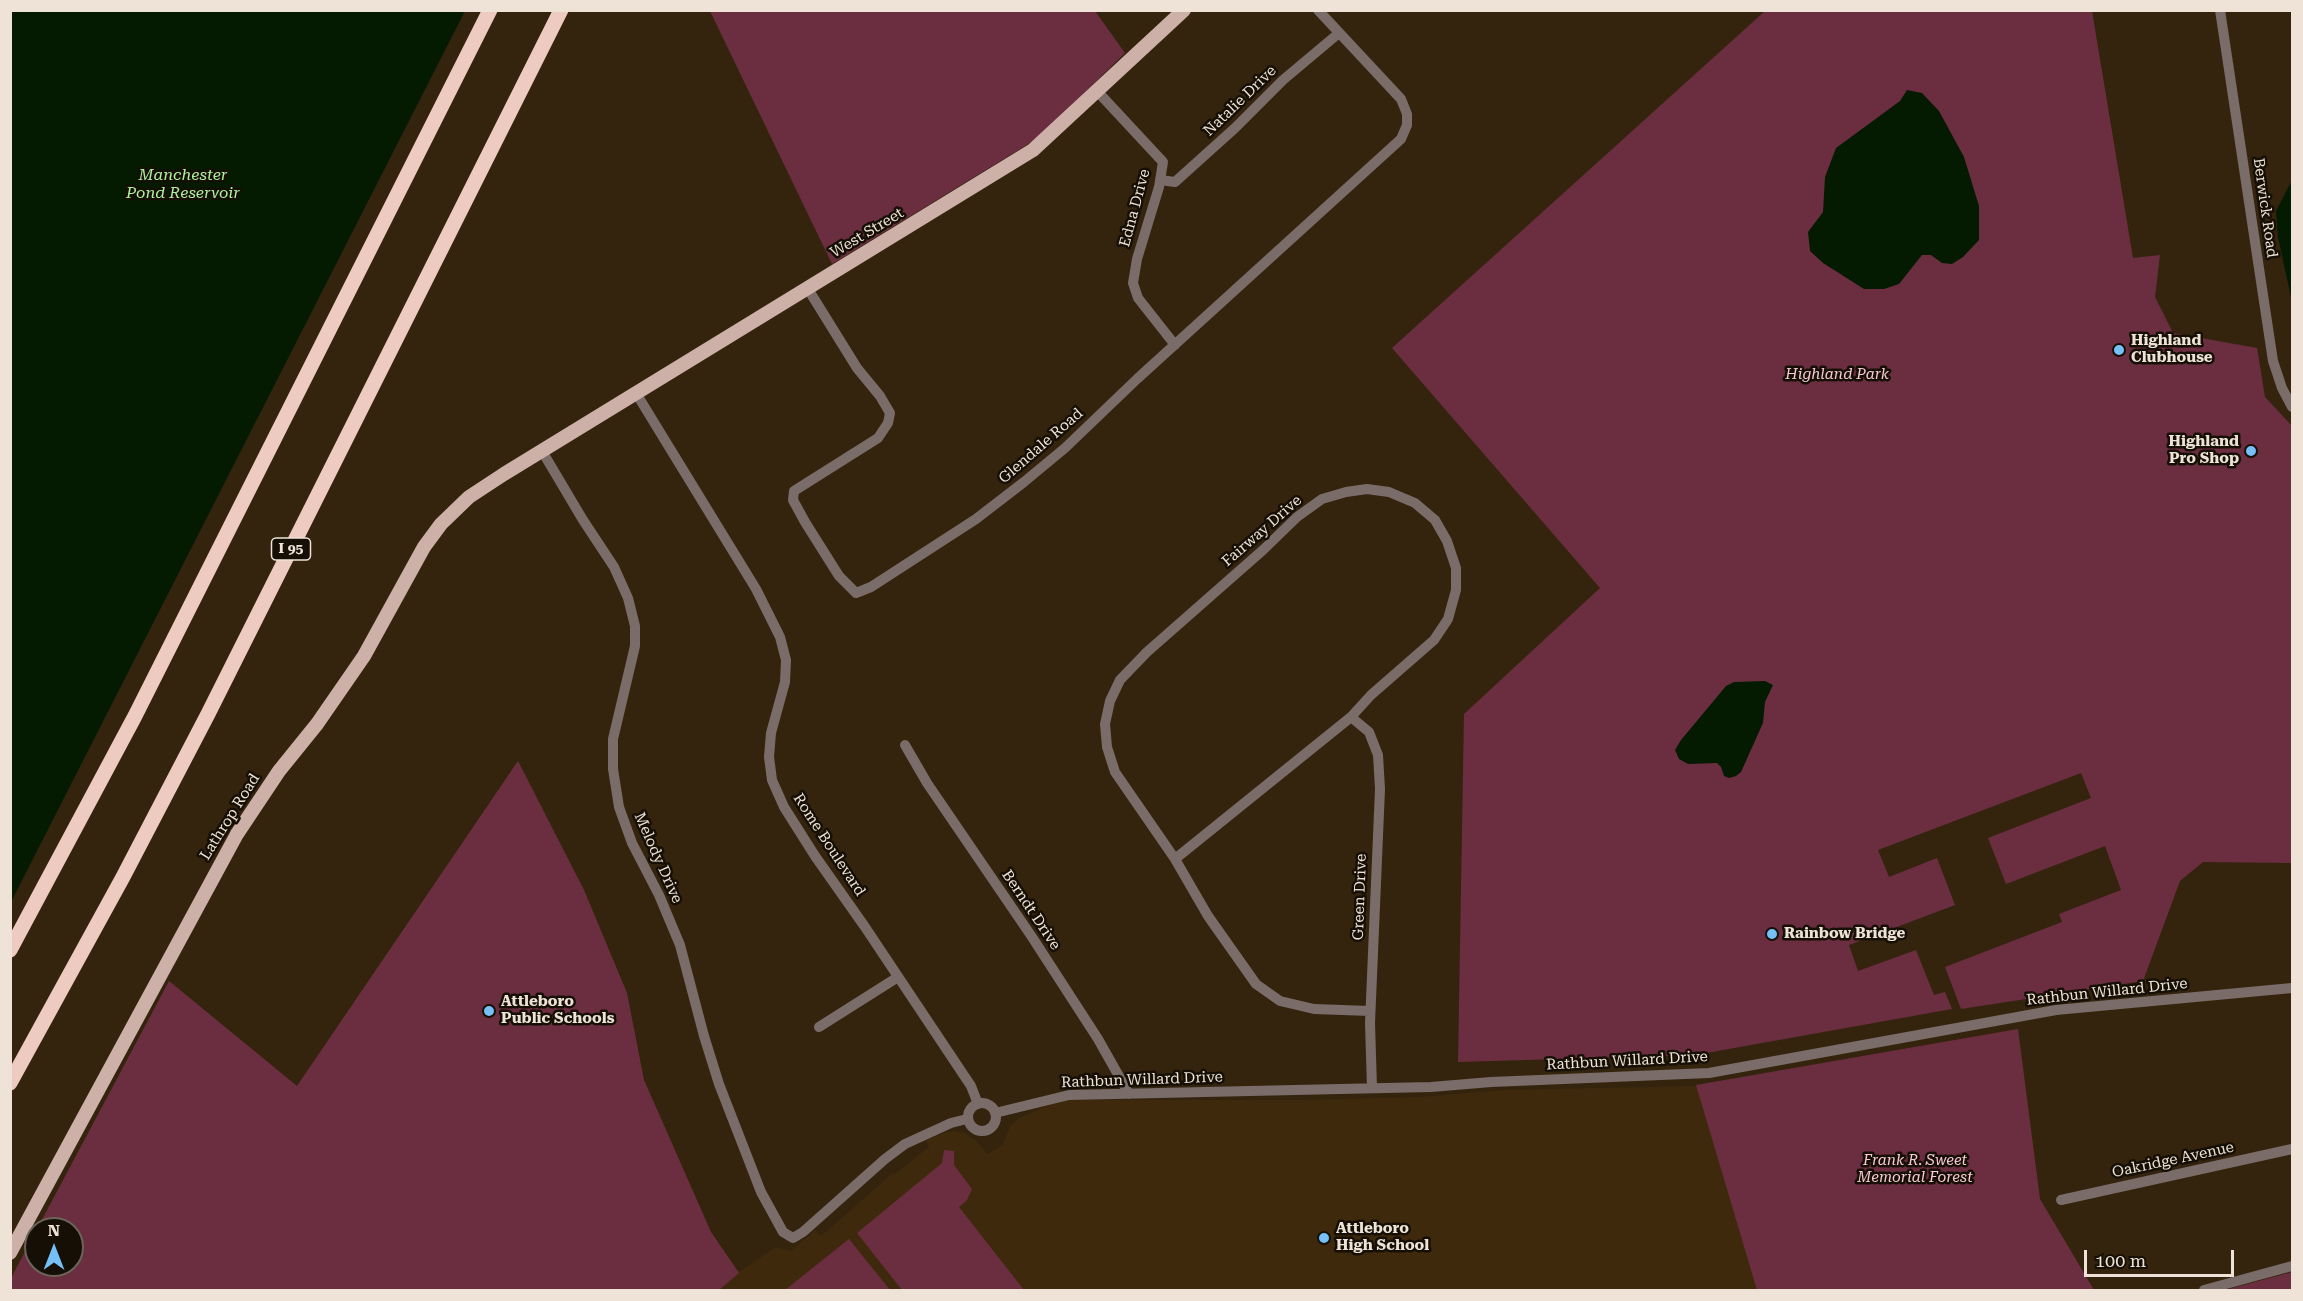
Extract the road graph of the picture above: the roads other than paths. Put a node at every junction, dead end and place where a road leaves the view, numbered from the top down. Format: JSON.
{"nodes":[{"id":1,"x":490,"y":10,"type":"edge"},
{"id":2,"x":561,"y":10,"type":"edge"},
{"id":3,"x":1184,"y":10,"type":"edge"},
{"id":4,"x":1318,"y":10,"type":"edge"},
{"id":5,"x":2220,"y":10,"type":"edge"},
{"id":6,"x":1339,"y":33,"type":"junction"},
{"id":7,"x":1097,"y":91,"type":"junction"},
{"id":8,"x":1160,"y":180,"type":"junction"},
{"id":9,"x":808,"y":289,"type":"junction"},
{"id":10,"x":1175,"y":345,"type":"junction"},
{"id":11,"x":636,"y":393,"type":"junction"},
{"id":12,"x":2292,"y":407,"type":"edge"},
{"id":13,"x":542,"y":451,"type":"junction"},
{"id":14,"x":1352,"y":717,"type":"junction"},
{"id":15,"x":905,"y":745,"type":"dead end"},
{"id":16,"x":1175,"y":859,"type":"junction"},
{"id":17,"x":10,"y":950,"type":"edge"},
{"id":18,"x":897,"y":977,"type":"junction"},
{"id":19,"x":2292,"y":988,"type":"edge"},
{"id":20,"x":1370,"y":1011,"type":"junction"},
{"id":21,"x":819,"y":1028,"type":"dead end"},
{"id":22,"x":10,"y":1083,"type":"edge"},
{"id":23,"x":1372,"y":1088,"type":"junction"},
{"id":24,"x":1129,"y":1094,"type":"junction"},
{"id":25,"x":978,"y":1104,"type":"junction"},
{"id":26,"x":995,"y":1113,"type":"junction"},
{"id":27,"x":968,"y":1119,"type":"junction"},
{"id":28,"x":2292,"y":1149,"type":"edge"},
{"id":29,"x":2061,"y":1200,"type":"dead end"},
{"id":30,"x":10,"y":1253,"type":"edge"},
{"id":31,"x":2292,"y":1266,"type":"edge"},
{"id":32,"x":2204,"y":1290,"type":"edge"}],
"edges":[{"from":1,"to":17,"type":"highway"},
{"from":2,"to":22,"type":"highway","number":"I 95"},
{"from":3,"to":7,"type":"main road","name":"West Street"},
{"from":4,"to":6,"type":"street","name":"Glendale Road"},
{"from":5,"to":12,"type":"street","name":"Berwick Road"},
{"from":6,"to":8,"type":"street","name":"Natalie Drive"},
{"from":6,"to":10,"type":"street","name":"Glendale Road"},
{"from":7,"to":8,"type":"street","name":"Edna Drive"},
{"from":7,"to":9,"type":"main road","name":"West Street"},
{"from":8,"to":10,"type":"street","name":"Edna Drive"},
{"from":9,"to":10,"type":"street","name":"Glendale Road"},
{"from":9,"to":11,"type":"main road","name":"West Street"},
{"from":11,"to":13,"type":"main road","name":"West Street"},
{"from":11,"to":18,"type":"street","name":"Rome Boulevard"},
{"from":13,"to":27,"type":"street","name":"Melody Drive"},
{"from":13,"to":30,"type":"main road","name":"Lathrop Road"},
{"from":14,"to":16,"type":"street","name":"Fairway Drive"},
{"from":14,"to":16,"type":"street","name":"Fairway Drive"},
{"from":14,"to":20,"type":"street","name":"Green Drive"},
{"from":15,"to":24,"type":"street","name":"Berndt Drive"},
{"from":16,"to":20,"type":"street","name":"Fairway Drive"},
{"from":18,"to":21,"type":"street"},
{"from":18,"to":25,"type":"street","name":"Rome Boulevard"},
{"from":19,"to":23,"type":"street","name":"Rathbun Willard Drive"},
{"from":20,"to":23,"type":"street","name":"Green Drive"},
{"from":23,"to":24,"type":"street","name":"Rathbun Willard Drive"},
{"from":24,"to":26,"type":"street","name":"Rathbun Willard Drive"},
{"from":25,"to":26,"type":"street"},
{"from":25,"to":27,"type":"street"},
{"from":26,"to":27,"type":"street"},
{"from":28,"to":29,"type":"street","name":"Oakridge Avenue"},
{"from":31,"to":32,"type":"street"}]}
